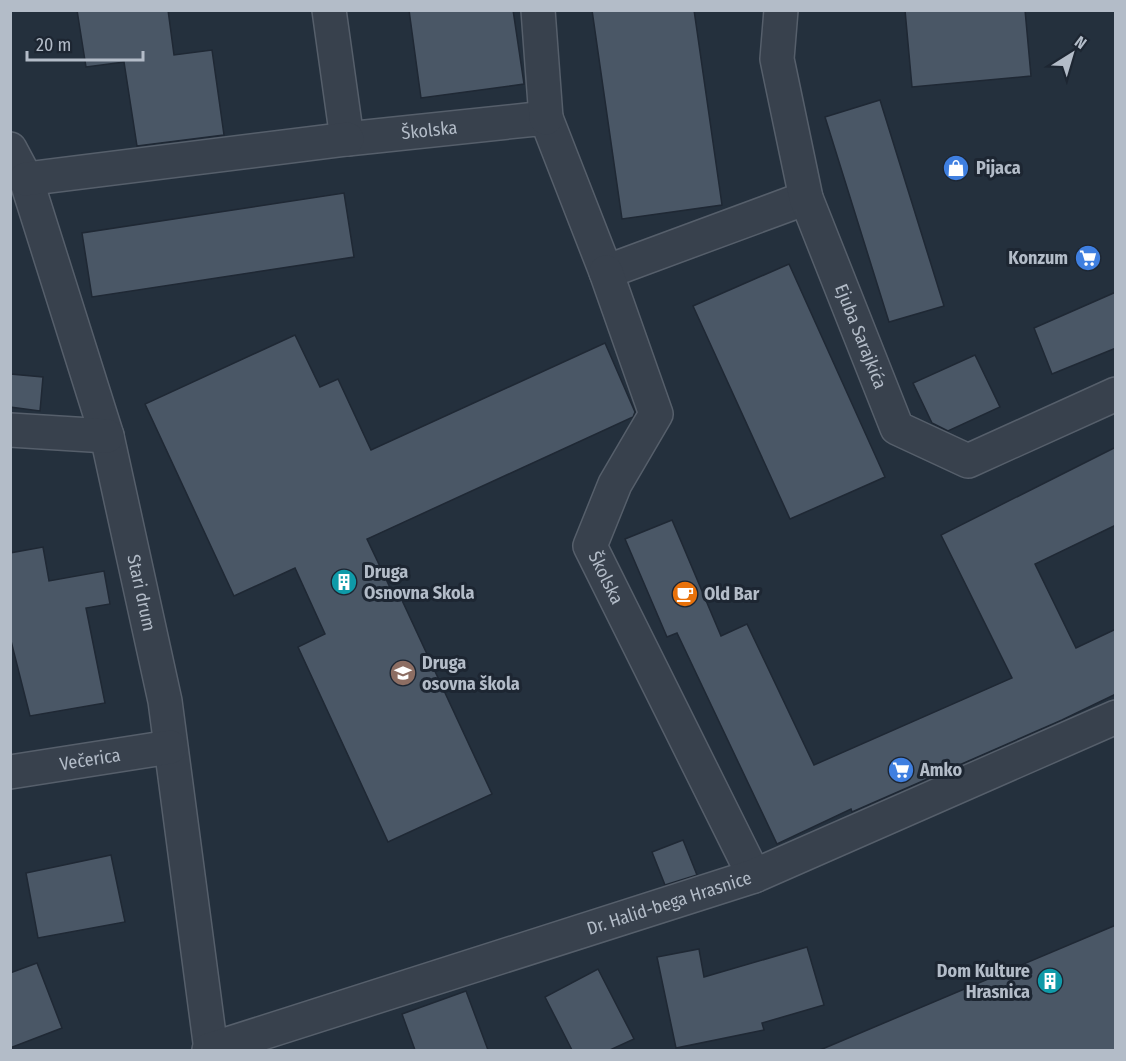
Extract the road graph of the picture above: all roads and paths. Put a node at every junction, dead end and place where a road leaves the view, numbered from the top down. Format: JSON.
{"nodes":[{"id":1,"x":328,"y":10,"type":"edge"},
{"id":2,"x":538,"y":10,"type":"edge"},
{"id":3,"x":781,"y":10,"type":"edge"},
{"id":4,"x":546,"y":118,"type":"junction"},
{"id":5,"x":347,"y":139,"type":"junction"},
{"id":6,"x":10,"y":149,"type":"edge"},
{"id":7,"x":26,"y":179,"type":"junction"},
{"id":8,"x":806,"y":198,"type":"junction"},
{"id":9,"x":606,"y":272,"type":"junction"},
{"id":10,"x":1116,"y":394,"type":"edge"},
{"id":11,"x":10,"y":430,"type":"edge"},
{"id":12,"x":107,"y":436,"type":"junction"},
{"id":13,"x":1116,"y":717,"type":"edge"},
{"id":14,"x":170,"y":747,"type":"junction"},
{"id":15,"x":10,"y":772,"type":"edge"},
{"id":16,"x":754,"y":876,"type":"junction"},
{"id":17,"x":210,"y":1050,"type":"edge"}],
"edges":[{"from":1,"to":5,"type":"street"},
{"from":2,"to":4,"type":"street"},
{"from":3,"to":8,"type":"street","name":"Ejuba Sarajkića"},
{"from":4,"to":5,"type":"street","name":"Školska"},
{"from":4,"to":9,"type":"street","name":"Školska"},
{"from":5,"to":7,"type":"street","name":"Školska"},
{"from":6,"to":7,"type":"street","name":"Stari drum"},
{"from":7,"to":12,"type":"street","name":"Stari drum"},
{"from":8,"to":9,"type":"street"},
{"from":8,"to":10,"type":"street","name":"Ejuba Sarajkića"},
{"from":9,"to":16,"type":"street","name":"Školska"},
{"from":11,"to":12,"type":"street"},
{"from":12,"to":14,"type":"street","name":"Stari drum"},
{"from":13,"to":16,"type":"street","name":"Dr. Halid-bega Hrasnice"},
{"from":14,"to":15,"type":"street","name":"Večerica"},
{"from":14,"to":17,"type":"street","name":"Stari drum"},
{"from":16,"to":17,"type":"street","name":"Dr. Halid-bega Hrasnice"}]}
